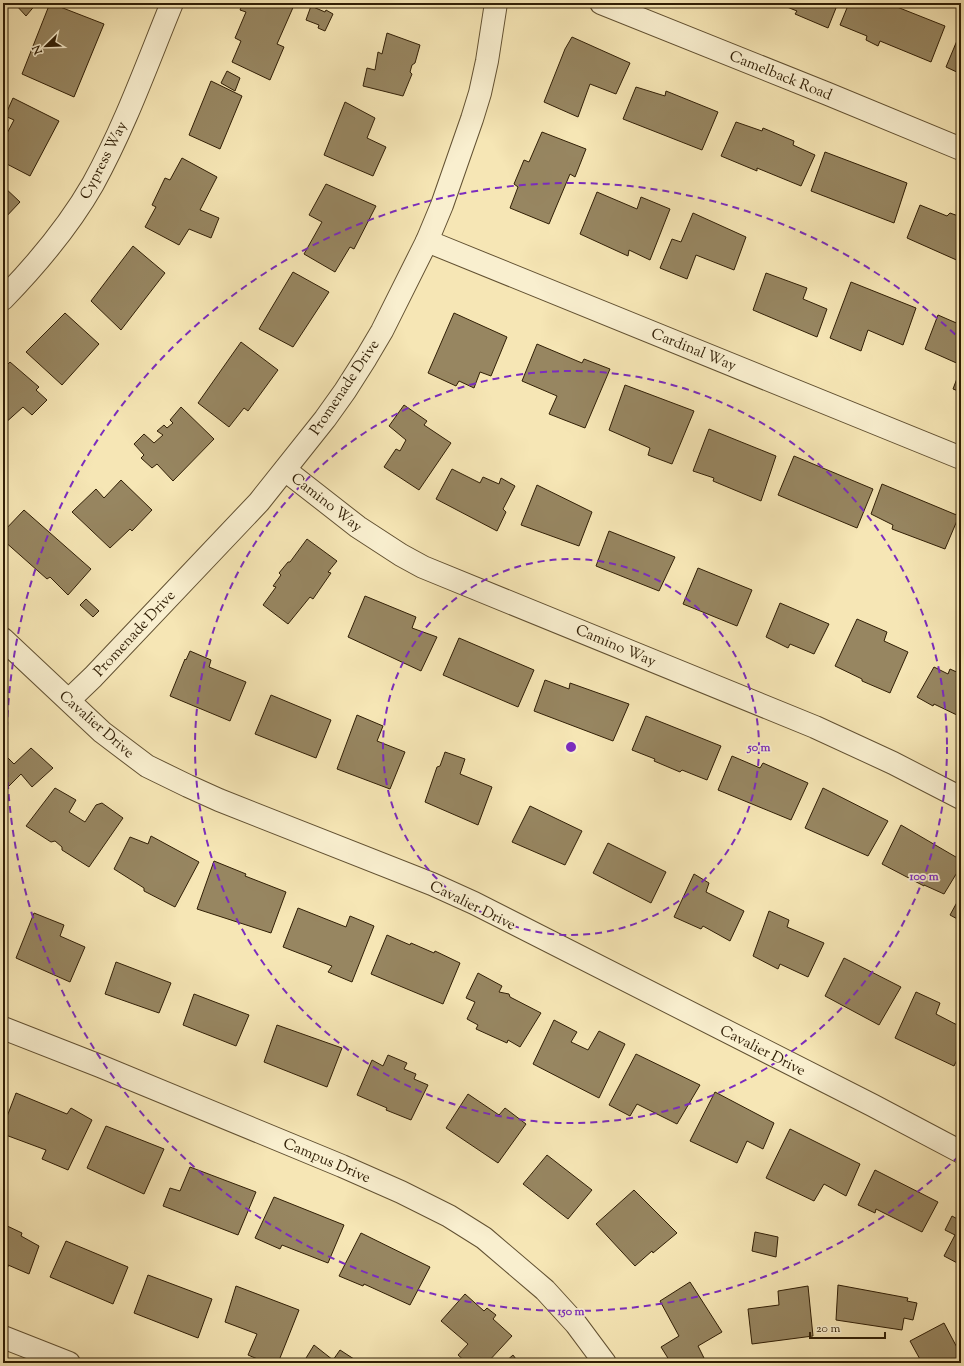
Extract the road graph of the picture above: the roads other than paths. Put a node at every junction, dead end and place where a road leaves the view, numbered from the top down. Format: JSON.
{"nodes":[{"id":1,"x":172,"y":3,"type":"edge"},
{"id":2,"x":496,"y":3,"type":"edge"},
{"id":3,"x":601,"y":3,"type":"edge"},
{"id":4,"x":961,"y":149,"type":"edge"},
{"id":5,"x":427,"y":241,"type":"junction"},
{"id":6,"x":3,"y":299,"type":"edge"},
{"id":7,"x":961,"y":458,"type":"edge"},
{"id":8,"x":285,"y":470,"type":"junction"},
{"id":9,"x":3,"y":639,"type":"edge"},
{"id":10,"x":70,"y":700,"type":"junction"},
{"id":11,"x":961,"y":798,"type":"edge"},
{"id":12,"x":3,"y":1028,"type":"edge"},
{"id":13,"x":961,"y":1152,"type":"edge"},
{"id":14,"x":3,"y":1337,"type":"edge"},
{"id":15,"x":69,"y":1363,"type":"edge"},
{"id":16,"x":605,"y":1363,"type":"edge"}],
"edges":[{"from":1,"to":6,"type":"street","name":"Cypress Way"},
{"from":2,"to":5,"type":"street","name":"Promenade Drive"},
{"from":3,"to":4,"type":"street","name":"Camelback Road"},
{"from":5,"to":7,"type":"street","name":"Cardinal Way"},
{"from":5,"to":8,"type":"street","name":"Promenade Drive"},
{"from":8,"to":10,"type":"street","name":"Promenade Drive"},
{"from":8,"to":11,"type":"street","name":"Camino Way"},
{"from":9,"to":10,"type":"street","name":"Cavalier Drive"},
{"from":10,"to":13,"type":"street","name":"Cavalier Drive"},
{"from":12,"to":16,"type":"street","name":"Campus Drive"},
{"from":14,"to":15,"type":"street"}]}
